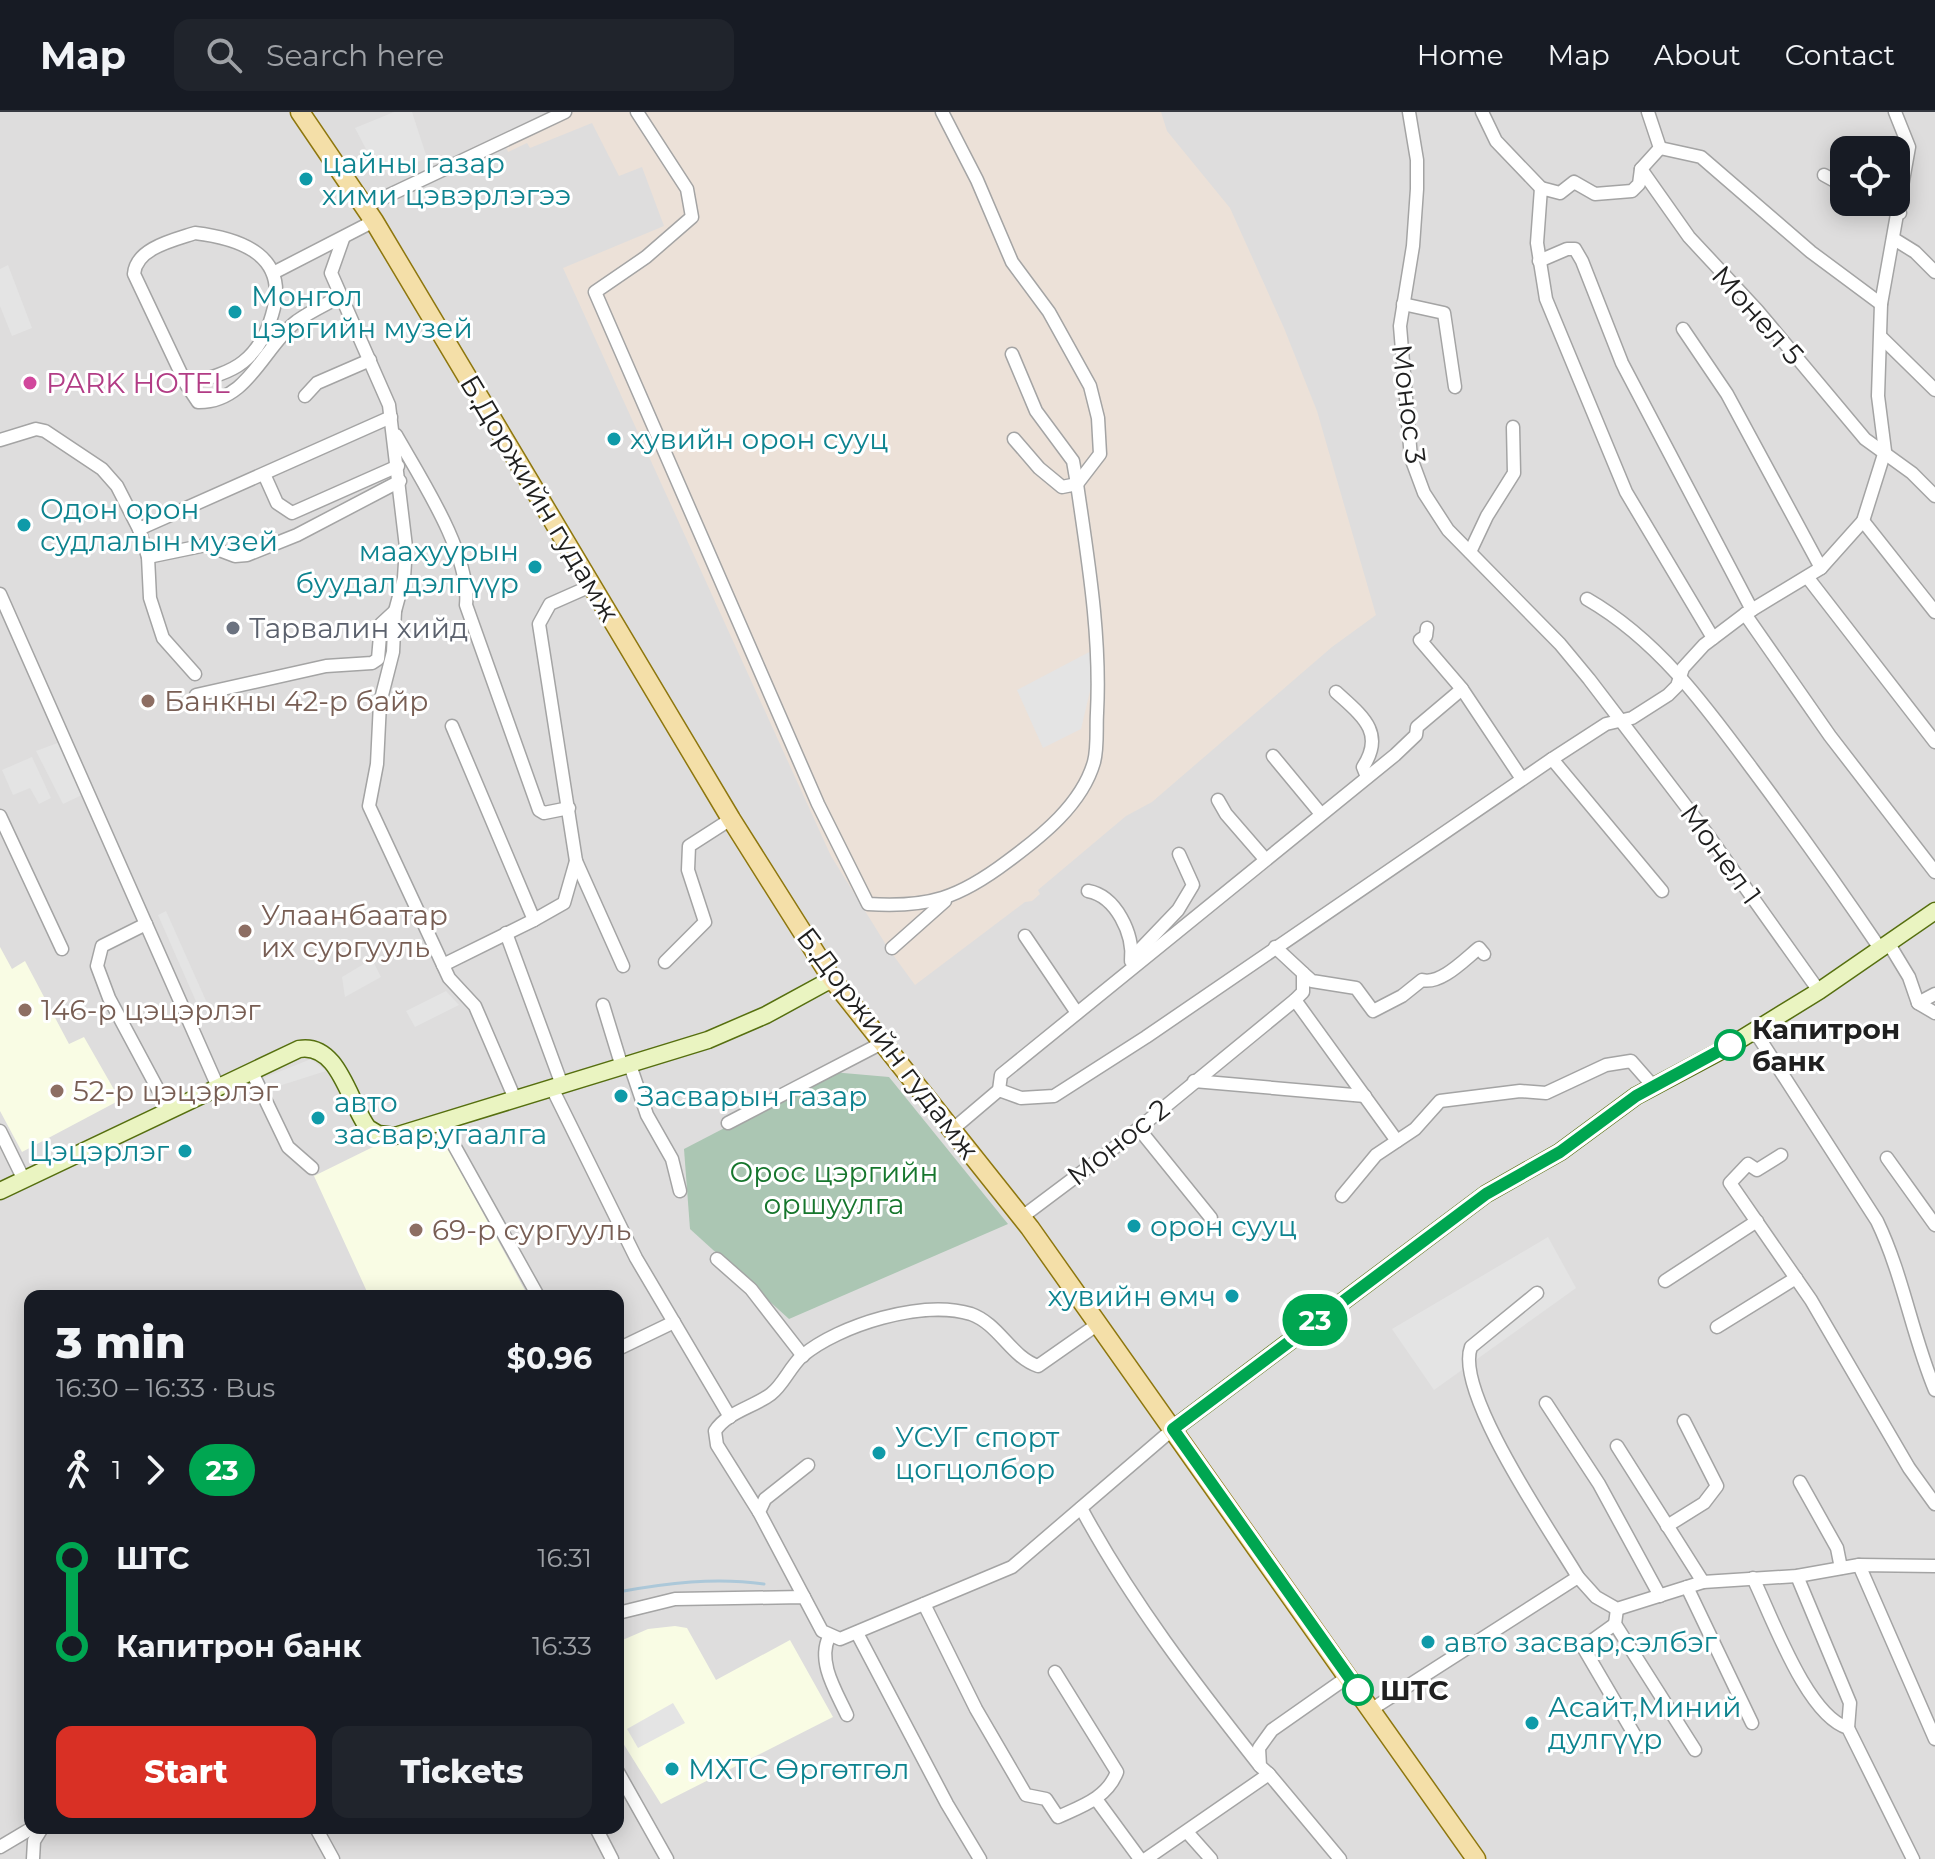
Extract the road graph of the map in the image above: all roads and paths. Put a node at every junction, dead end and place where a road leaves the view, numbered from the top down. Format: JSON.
{"nodes":[{"id":1,"x":300,"y":112,"type":"edge"},
{"id":2,"x":565,"y":112,"type":"edge"},
{"id":3,"x":637,"y":112,"type":"edge"},
{"id":4,"x":942,"y":112,"type":"edge"},
{"id":5,"x":1409,"y":112,"type":"edge"},
{"id":6,"x":1482,"y":112,"type":"edge"},
{"id":7,"x":1648,"y":112,"type":"edge"},
{"id":8,"x":1885,"y":112,"type":"edge"},
{"id":9,"x":1898,"y":118,"type":"edge"},
{"id":10,"x":1660,"y":148,"type":"junction"},
{"id":11,"x":1641,"y":169,"type":"junction"},
{"id":12,"x":1824,"y":175,"type":"dead end"},
{"id":13,"x":1830,"y":178,"type":"edge"},
{"id":14,"x":1541,"y":188,"type":"junction"},
{"id":15,"x":369,"y":214,"type":"junction"},
{"id":16,"x":1899,"y":216,"type":"edge"},
{"id":17,"x":343,"y":239,"type":"junction"},
{"id":18,"x":1894,"y":239,"type":"junction"},
{"id":19,"x":1539,"y":261,"type":"junction"},
{"id":20,"x":275,"y":272,"type":"junction"},
{"id":21,"x":1935,"y":272,"type":"edge"},
{"id":22,"x":341,"y":296,"type":"junction"},
{"id":23,"x":1403,"y":304,"type":"junction"},
{"id":24,"x":1881,"y":304,"type":"junction"},
{"id":25,"x":1683,"y":329,"type":"dead end"},
{"id":26,"x":1881,"y":337,"type":"junction"},
{"id":27,"x":1012,"y":354,"type":"dead end"},
{"id":28,"x":370,"y":360,"type":"junction"},
{"id":29,"x":186,"y":384,"type":"junction"},
{"id":30,"x":1455,"y":387,"type":"dead end"},
{"id":31,"x":1935,"y":390,"type":"edge"},
{"id":32,"x":305,"y":396,"type":"dead end"},
{"id":33,"x":392,"y":422,"type":"junction"},
{"id":34,"x":1513,"y":427,"type":"dead end"},
{"id":35,"x":1014,"y":439,"type":"dead end"},
{"id":36,"x":0,"y":440,"type":"edge"},
{"id":37,"x":1885,"y":451,"type":"junction"},
{"id":38,"x":398,"y":466,"type":"junction"},
{"id":39,"x":264,"y":474,"type":"junction"},
{"id":40,"x":400,"y":481,"type":"junction"},
{"id":41,"x":1077,"y":484,"type":"junction"},
{"id":42,"x":1935,"y":496,"type":"edge"},
{"id":43,"x":1863,"y":521,"type":"junction"},
{"id":44,"x":139,"y":529,"type":"junction"},
{"id":45,"x":1470,"y":552,"type":"junction"},
{"id":46,"x":148,"y":557,"type":"junction"},
{"id":47,"x":1821,"y":568,"type":"junction"},
{"id":48,"x":1808,"y":578,"type":"junction"},
{"id":49,"x":593,"y":585,"type":"junction"},
{"id":50,"x":0,"y":594,"type":"edge"},
{"id":51,"x":1587,"y":599,"type":"dead end"},
{"id":52,"x":395,"y":611,"type":"junction"},
{"id":53,"x":1749,"y":612,"type":"junction"},
{"id":54,"x":1935,"y":612,"type":"edge"},
{"id":55,"x":1427,"y":628,"type":"dead end"},
{"id":56,"x":1713,"y":638,"type":"junction"},
{"id":57,"x":195,"y":674,"type":"dead end"},
{"id":58,"x":1680,"y":675,"type":"junction"},
{"id":59,"x":1462,"y":689,"type":"junction"},
{"id":60,"x":1336,"y":692,"type":"dead end"},
{"id":61,"x":196,"y":695,"type":"dead end"},
{"id":62,"x":1620,"y":720,"type":"junction"},
{"id":63,"x":452,"y":726,"type":"dead end"},
{"id":64,"x":1935,"y":742,"type":"edge"},
{"id":65,"x":1273,"y":756,"type":"dead end"},
{"id":66,"x":1552,"y":759,"type":"junction"},
{"id":67,"x":1367,"y":777,"type":"junction"},
{"id":68,"x":1522,"y":779,"type":"junction"},
{"id":69,"x":1218,"y":800,"type":"dead end"},
{"id":70,"x":569,"y":808,"type":"junction"},
{"id":71,"x":1321,"y":814,"type":"junction"},
{"id":72,"x":0,"y":816,"type":"edge"},
{"id":73,"x":731,"y":819,"type":"junction"},
{"id":74,"x":1179,"y":854,"type":"dead end"},
{"id":75,"x":1265,"y":859,"type":"junction"},
{"id":76,"x":576,"y":861,"type":"junction"},
{"id":77,"x":1935,"y":872,"type":"edge"},
{"id":78,"x":1088,"y":891,"type":"dead end"},
{"id":79,"x":1662,"y":891,"type":"dead end"},
{"id":80,"x":947,"y":898,"type":"junction"},
{"id":81,"x":1935,"y":911,"type":"edge"},
{"id":82,"x":534,"y":920,"type":"junction"},
{"id":83,"x":146,"y":924,"type":"junction"},
{"id":84,"x":506,"y":933,"type":"junction"},
{"id":85,"x":1025,"y":936,"type":"dead end"},
{"id":86,"x":1275,"y":947,"type":"junction"},
{"id":87,"x":1885,"y":947,"type":"junction"},
{"id":88,"x":892,"y":948,"type":"dead end"},
{"id":89,"x":62,"y":949,"type":"dead end"},
{"id":90,"x":1484,"y":954,"type":"dead end"},
{"id":91,"x":665,"y":962,"type":"dead end"},
{"id":92,"x":1131,"y":963,"type":"junction"},
{"id":93,"x":443,"y":965,"type":"junction"},
{"id":94,"x":623,"y":966,"type":"dead end"},
{"id":95,"x":1303,"y":973,"type":"junction"},
{"id":96,"x":832,"y":979,"type":"junction"},
{"id":97,"x":1819,"y":991,"type":"junction"},
{"id":98,"x":1935,"y":994,"type":"edge"},
{"id":99,"x":1295,"y":1000,"type":"junction"},
{"id":100,"x":1918,"y":1003,"type":"junction"},
{"id":101,"x":603,"y":1005,"type":"dead end"},
{"id":102,"x":1077,"y":1013,"type":"junction"},
{"id":103,"x":1935,"y":1013,"type":"edge"},
{"id":104,"x":1754,"y":1030,"type":"junction"},
{"id":105,"x":882,"y":1043,"type":"junction"},
{"id":106,"x":626,"y":1066,"type":"junction"},
{"id":107,"x":252,"y":1072,"type":"junction"},
{"id":108,"x":1194,"y":1081,"type":"junction"},
{"id":109,"x":1653,"y":1086,"type":"junction"},
{"id":110,"x":218,"y":1087,"type":"junction"},
{"id":111,"x":557,"y":1087,"type":"junction"},
{"id":112,"x":999,"y":1090,"type":"junction"},
{"id":113,"x":1365,"y":1096,"type":"junction"},
{"id":114,"x":515,"y":1099,"type":"junction"},
{"id":115,"x":169,"y":1110,"type":"junction"},
{"id":116,"x":441,"y":1122,"type":"junction"},
{"id":117,"x":728,"y":1123,"type":"dead end"},
{"id":118,"x":953,"y":1129,"type":"junction"},
{"id":119,"x":1139,"y":1129,"type":"junction"},
{"id":120,"x":0,"y":1131,"type":"edge"},
{"id":121,"x":1397,"y":1141,"type":"junction"},
{"id":122,"x":1781,"y":1155,"type":"dead end"},
{"id":123,"x":1887,"y":1158,"type":"dead end"},
{"id":124,"x":312,"y":1168,"type":"dead end"},
{"id":125,"x":24,"y":1180,"type":"junction"},
{"id":126,"x":0,"y":1191,"type":"edge"},
{"id":127,"x":680,"y":1191,"type":"dead end"},
{"id":128,"x":1342,"y":1196,"type":"dead end"},
{"id":129,"x":1022,"y":1217,"type":"junction"},
{"id":130,"x":1211,"y":1218,"type":"dead end"},
{"id":131,"x":1757,"y":1221,"type":"junction"},
{"id":132,"x":1935,"y":1225,"type":"edge"},
{"id":133,"x":717,"y":1259,"type":"dead end"},
{"id":134,"x":1796,"y":1278,"type":"junction"},
{"id":135,"x":1665,"y":1281,"type":"dead end"},
{"id":136,"x":535,"y":1290,"type":"edge"},
{"id":137,"x":1537,"y":1293,"type":"dead end"},
{"id":138,"x":674,"y":1322,"type":"junction"},
{"id":139,"x":1098,"y":1324,"type":"junction"},
{"id":140,"x":1717,"y":1327,"type":"dead end"},
{"id":141,"x":624,"y":1346,"type":"edge"},
{"id":142,"x":803,"y":1356,"type":"junction"},
{"id":143,"x":1935,"y":1390,"type":"edge"},
{"id":144,"x":1546,"y":1403,"type":"dead end"},
{"id":145,"x":730,"y":1417,"type":"junction"},
{"id":146,"x":1684,"y":1421,"type":"dead end"},
{"id":147,"x":1173,"y":1429,"type":"junction"},
{"id":148,"x":1617,"y":1446,"type":"dead end"},
{"id":149,"x":808,"y":1465,"type":"dead end"},
{"id":150,"x":1800,"y":1482,"type":"dead end"},
{"id":151,"x":1935,"y":1504,"type":"edge"},
{"id":152,"x":1081,"y":1508,"type":"junction"},
{"id":153,"x":759,"y":1512,"type":"junction"},
{"id":154,"x":1667,"y":1526,"type":"junction"},
{"id":155,"x":1859,"y":1565,"type":"junction"},
{"id":156,"x":1935,"y":1566,"type":"edge"},
{"id":157,"x":1841,"y":1568,"type":"junction"},
{"id":158,"x":1797,"y":1576,"type":"junction"},
{"id":159,"x":1578,"y":1577,"type":"junction"},
{"id":160,"x":1753,"y":1578,"type":"junction"},
{"id":161,"x":1703,"y":1582,"type":"junction"},
{"id":162,"x":1687,"y":1587,"type":"junction"},
{"id":163,"x":1660,"y":1596,"type":"junction"},
{"id":164,"x":804,"y":1597,"type":"junction"},
{"id":165,"x":924,"y":1604,"type":"junction"},
{"id":166,"x":1617,"y":1609,"type":"junction"},
{"id":167,"x":624,"y":1612,"type":"edge"},
{"id":168,"x":1615,"y":1624,"type":"junction"},
{"id":169,"x":857,"y":1633,"type":"junction"},
{"id":170,"x":829,"y":1637,"type":"junction"},
{"id":171,"x":1055,"y":1672,"type":"dead end"},
{"id":172,"x":1349,"y":1676,"type":"junction"},
{"id":173,"x":1372,"y":1709,"type":"junction"},
{"id":174,"x":847,"y":1715,"type":"dead end"},
{"id":175,"x":1752,"y":1723,"type":"dead end"},
{"id":176,"x":1848,"y":1728,"type":"junction"},
{"id":177,"x":1935,"y":1739,"type":"edge"},
{"id":178,"x":1641,"y":1746,"type":"dead end"},
{"id":179,"x":1695,"y":1750,"type":"dead end"},
{"id":180,"x":1265,"y":1770,"type":"junction"},
{"id":181,"x":624,"y":1783,"type":"edge"},
{"id":182,"x":1096,"y":1799,"type":"junction"},
{"id":183,"x":1187,"y":1832,"type":"junction"},
{"id":184,"x":24,"y":1833,"type":"edge"},
{"id":185,"x":38,"y":1834,"type":"edge"},
{"id":186,"x":319,"y":1834,"type":"edge"},
{"id":187,"x":599,"y":1834,"type":"edge"},
{"id":188,"x":0,"y":1847,"type":"edge"},
{"id":189,"x":33,"y":1859,"type":"edge"},
{"id":190,"x":333,"y":1859,"type":"edge"},
{"id":191,"x":612,"y":1859,"type":"edge"},
{"id":192,"x":667,"y":1859,"type":"edge"},
{"id":193,"x":980,"y":1859,"type":"edge"},
{"id":194,"x":1140,"y":1859,"type":"edge"},
{"id":195,"x":1146,"y":1859,"type":"edge"},
{"id":196,"x":1211,"y":1859,"type":"edge"},
{"id":197,"x":1340,"y":1859,"type":"edge"},
{"id":198,"x":1476,"y":1859,"type":"edge"},
{"id":199,"x":1913,"y":1859,"type":"edge"}],
"edges":[{"from":1,"to":15,"type":"main road","name":"Б.Доржийн гудамж"},
{"from":2,"to":15,"type":"street"},
{"from":3,"to":80,"type":"street"},
{"from":4,"to":41,"type":"street"},
{"from":5,"to":23,"type":"street","name":"Монос 3"},
{"from":6,"to":14,"type":"street"},
{"from":7,"to":10,"type":"street"},
{"from":8,"to":9,"type":"street"},
{"from":10,"to":11,"type":"street"},
{"from":10,"to":24,"type":"street"},
{"from":11,"to":14,"type":"street"},
{"from":11,"to":37,"type":"street","name":"Монел 5"},
{"from":12,"to":13,"type":"street"},
{"from":14,"to":19,"type":"street"},
{"from":15,"to":17,"type":"street"},
{"from":15,"to":49,"type":"main road","name":"Б.Доржийн гудамж"},
{"from":16,"to":18,"type":"street"},
{"from":17,"to":20,"type":"street"},
{"from":17,"to":22,"type":"street"},
{"from":18,"to":21,"type":"street"},
{"from":18,"to":24,"type":"street"},
{"from":19,"to":53,"type":"street"},
{"from":19,"to":56,"type":"street"},
{"from":20,"to":29,"type":"street"},
{"from":20,"to":29,"type":"street"},
{"from":22,"to":28,"type":"street"},
{"from":22,"to":29,"type":"street"},
{"from":23,"to":30,"type":"street"},
{"from":23,"to":45,"type":"street","name":"Монос 3"},
{"from":24,"to":26,"type":"street"},
{"from":25,"to":47,"type":"street"},
{"from":26,"to":31,"type":"street"},
{"from":26,"to":37,"type":"street"},
{"from":27,"to":41,"type":"street"},
{"from":28,"to":32,"type":"street"},
{"from":28,"to":33,"type":"street"},
{"from":33,"to":38,"type":"street"},
{"from":33,"to":39,"type":"street"},
{"from":33,"to":70,"type":"street"},
{"from":34,"to":45,"type":"street"},
{"from":35,"to":41,"type":"street"},
{"from":36,"to":44,"type":"street"},
{"from":37,"to":42,"type":"street","name":"Монел 5"},
{"from":37,"to":43,"type":"street"},
{"from":38,"to":39,"type":"street"},
{"from":38,"to":40,"type":"street"},
{"from":39,"to":44,"type":"street"},
{"from":40,"to":46,"type":"street"},
{"from":40,"to":52,"type":"street"},
{"from":41,"to":80,"type":"street"},
{"from":43,"to":47,"type":"street"},
{"from":43,"to":54,"type":"street"},
{"from":44,"to":46,"type":"street"},
{"from":45,"to":62,"type":"street","name":"Монос 3"},
{"from":46,"to":57,"type":"street"},
{"from":47,"to":48,"type":"street"},
{"from":48,"to":53,"type":"street"},
{"from":48,"to":64,"type":"street"},
{"from":49,"to":70,"type":"street"},
{"from":49,"to":73,"type":"main road","name":"Б.Доржийн гудамж"},
{"from":50,"to":83,"type":"street"},
{"from":51,"to":58,"type":"street"},
{"from":52,"to":61,"type":"street"},
{"from":52,"to":93,"type":"street"},
{"from":53,"to":56,"type":"street"},
{"from":53,"to":77,"type":"street"},
{"from":55,"to":59,"type":"street"},
{"from":56,"to":58,"type":"street"},
{"from":58,"to":62,"type":"street"},
{"from":58,"to":87,"type":"street"},
{"from":59,"to":67,"type":"street"},
{"from":59,"to":68,"type":"street"},
{"from":60,"to":67,"type":"street"},
{"from":62,"to":66,"type":"street"},
{"from":62,"to":97,"type":"street","name":"Монел 1"},
{"from":63,"to":82,"type":"street"},
{"from":65,"to":71,"type":"street"},
{"from":66,"to":68,"type":"street"},
{"from":66,"to":79,"type":"street"},
{"from":67,"to":71,"type":"street"},
{"from":68,"to":86,"type":"street"},
{"from":69,"to":75,"type":"street"},
{"from":70,"to":76,"type":"street"},
{"from":71,"to":75,"type":"street"},
{"from":72,"to":89,"type":"street"},
{"from":73,"to":91,"type":"street"},
{"from":73,"to":96,"type":"main road","name":"Б.Доржийн гудамж"},
{"from":74,"to":92,"type":"street"},
{"from":75,"to":92,"type":"street"},
{"from":76,"to":82,"type":"street"},
{"from":76,"to":94,"type":"street"},
{"from":78,"to":92,"type":"street"},
{"from":80,"to":88,"type":"street"},
{"from":81,"to":87,"type":"street"},
{"from":82,"to":84,"type":"street"},
{"from":83,"to":110,"type":"street"},
{"from":83,"to":115,"type":"street"},
{"from":84,"to":93,"type":"street"},
{"from":84,"to":111,"type":"street"},
{"from":85,"to":102,"type":"street"},
{"from":86,"to":95,"type":"street"},
{"from":86,"to":112,"type":"street"},
{"from":87,"to":97,"type":"street"},
{"from":87,"to":100,"type":"street"},
{"from":90,"to":95,"type":"street"},
{"from":92,"to":102,"type":"street"},
{"from":93,"to":114,"type":"street"},
{"from":95,"to":99,"type":"street"},
{"from":96,"to":105,"type":"main road","name":"Б.Доржийн гудамж"},
{"from":96,"to":106,"type":"street"},
{"from":97,"to":104,"type":"street"},
{"from":98,"to":100,"type":"street"},
{"from":99,"to":108,"type":"street","name":"Монос 2"},
{"from":99,"to":113,"type":"street"},
{"from":100,"to":103,"type":"street"},
{"from":101,"to":106,"type":"street"},
{"from":102,"to":112,"type":"street"},
{"from":104,"to":109,"type":"street"},
{"from":104,"to":143,"type":"street"},
{"from":105,"to":117,"type":"street"},
{"from":105,"to":118,"type":"main road","name":"Б.Доржийн гудамж"},
{"from":106,"to":111,"type":"street"},
{"from":106,"to":127,"type":"street"},
{"from":107,"to":110,"type":"street"},
{"from":107,"to":116,"type":"street"},
{"from":107,"to":124,"type":"street"},
{"from":108,"to":113,"type":"street"},
{"from":108,"to":119,"type":"street","name":"Монос 2"},
{"from":109,"to":121,"type":"street"},
{"from":109,"to":147,"type":"street"},
{"from":110,"to":115,"type":"street"},
{"from":111,"to":114,"type":"street"},
{"from":111,"to":138,"type":"street"},
{"from":112,"to":118,"type":"street"},
{"from":113,"to":121,"type":"street"},
{"from":114,"to":116,"type":"street"},
{"from":115,"to":125,"type":"street"},
{"from":116,"to":136,"type":"street"},
{"from":118,"to":129,"type":"main road","name":"Б.Доржийн гудамж"},
{"from":119,"to":129,"type":"street","name":"Монос 2"},
{"from":119,"to":130,"type":"street"},
{"from":120,"to":125,"type":"street"},
{"from":121,"to":128,"type":"street"},
{"from":122,"to":131,"type":"street"},
{"from":123,"to":132,"type":"street"},
{"from":125,"to":126,"type":"street"},
{"from":129,"to":139,"type":"main road","name":"Б.Доржийн гудамж"},
{"from":131,"to":134,"type":"street"},
{"from":131,"to":135,"type":"street"},
{"from":133,"to":142,"type":"street"},
{"from":134,"to":140,"type":"street"},
{"from":134,"to":151,"type":"street"},
{"from":137,"to":159,"type":"street"},
{"from":138,"to":141,"type":"street"},
{"from":138,"to":145,"type":"street"},
{"from":139,"to":142,"type":"street"},
{"from":139,"to":147,"type":"main road","name":"Б.Доржийн гудамж"},
{"from":142,"to":145,"type":"street"},
{"from":144,"to":163,"type":"street"},
{"from":145,"to":153,"type":"street"},
{"from":146,"to":154,"type":"street"},
{"from":147,"to":152,"type":"street"},
{"from":147,"to":172,"type":"main road","name":"Б.Доржийн гудамж"},
{"from":148,"to":154,"type":"street"},
{"from":149,"to":153,"type":"street"},
{"from":150,"to":157,"type":"street"},
{"from":152,"to":165,"type":"street"},
{"from":152,"to":180,"type":"street"},
{"from":153,"to":164,"type":"street"},
{"from":154,"to":161,"type":"street"},
{"from":155,"to":156,"type":"street"},
{"from":155,"to":157,"type":"street"},
{"from":155,"to":177,"type":"street"},
{"from":157,"to":158,"type":"street"},
{"from":158,"to":160,"type":"street"},
{"from":158,"to":176,"type":"street"},
{"from":159,"to":166,"type":"street"},
{"from":159,"to":173,"type":"street"},
{"from":160,"to":161,"type":"street"},
{"from":160,"to":176,"type":"street"},
{"from":161,"to":162,"type":"street"},
{"from":162,"to":163,"type":"street"},
{"from":162,"to":175,"type":"street"},
{"from":163,"to":166,"type":"street"},
{"from":164,"to":167,"type":"street"},
{"from":164,"to":170,"type":"street"},
{"from":165,"to":169,"type":"street"},
{"from":165,"to":182,"type":"street"},
{"from":166,"to":168,"type":"street"},
{"from":168,"to":178,"type":"street"},
{"from":168,"to":179,"type":"street"},
{"from":169,"to":170,"type":"street"},
{"from":169,"to":193,"type":"street"},
{"from":170,"to":174,"type":"street"},
{"from":171,"to":182,"type":"street"},
{"from":172,"to":173,"type":"main road","name":"Б.Доржийн гудамж"},
{"from":172,"to":180,"type":"street"},
{"from":173,"to":198,"type":"main road","name":"Б.Доржийн гудамж"},
{"from":176,"to":199,"type":"street"},
{"from":180,"to":183,"type":"street"},
{"from":180,"to":197,"type":"street"},
{"from":181,"to":192,"type":"street"},
{"from":182,"to":194,"type":"street"},
{"from":183,"to":195,"type":"street"},
{"from":183,"to":196,"type":"street"},
{"from":184,"to":188,"type":"street"},
{"from":185,"to":189,"type":"street"},
{"from":186,"to":190,"type":"street"},
{"from":187,"to":191,"type":"street"}]}
